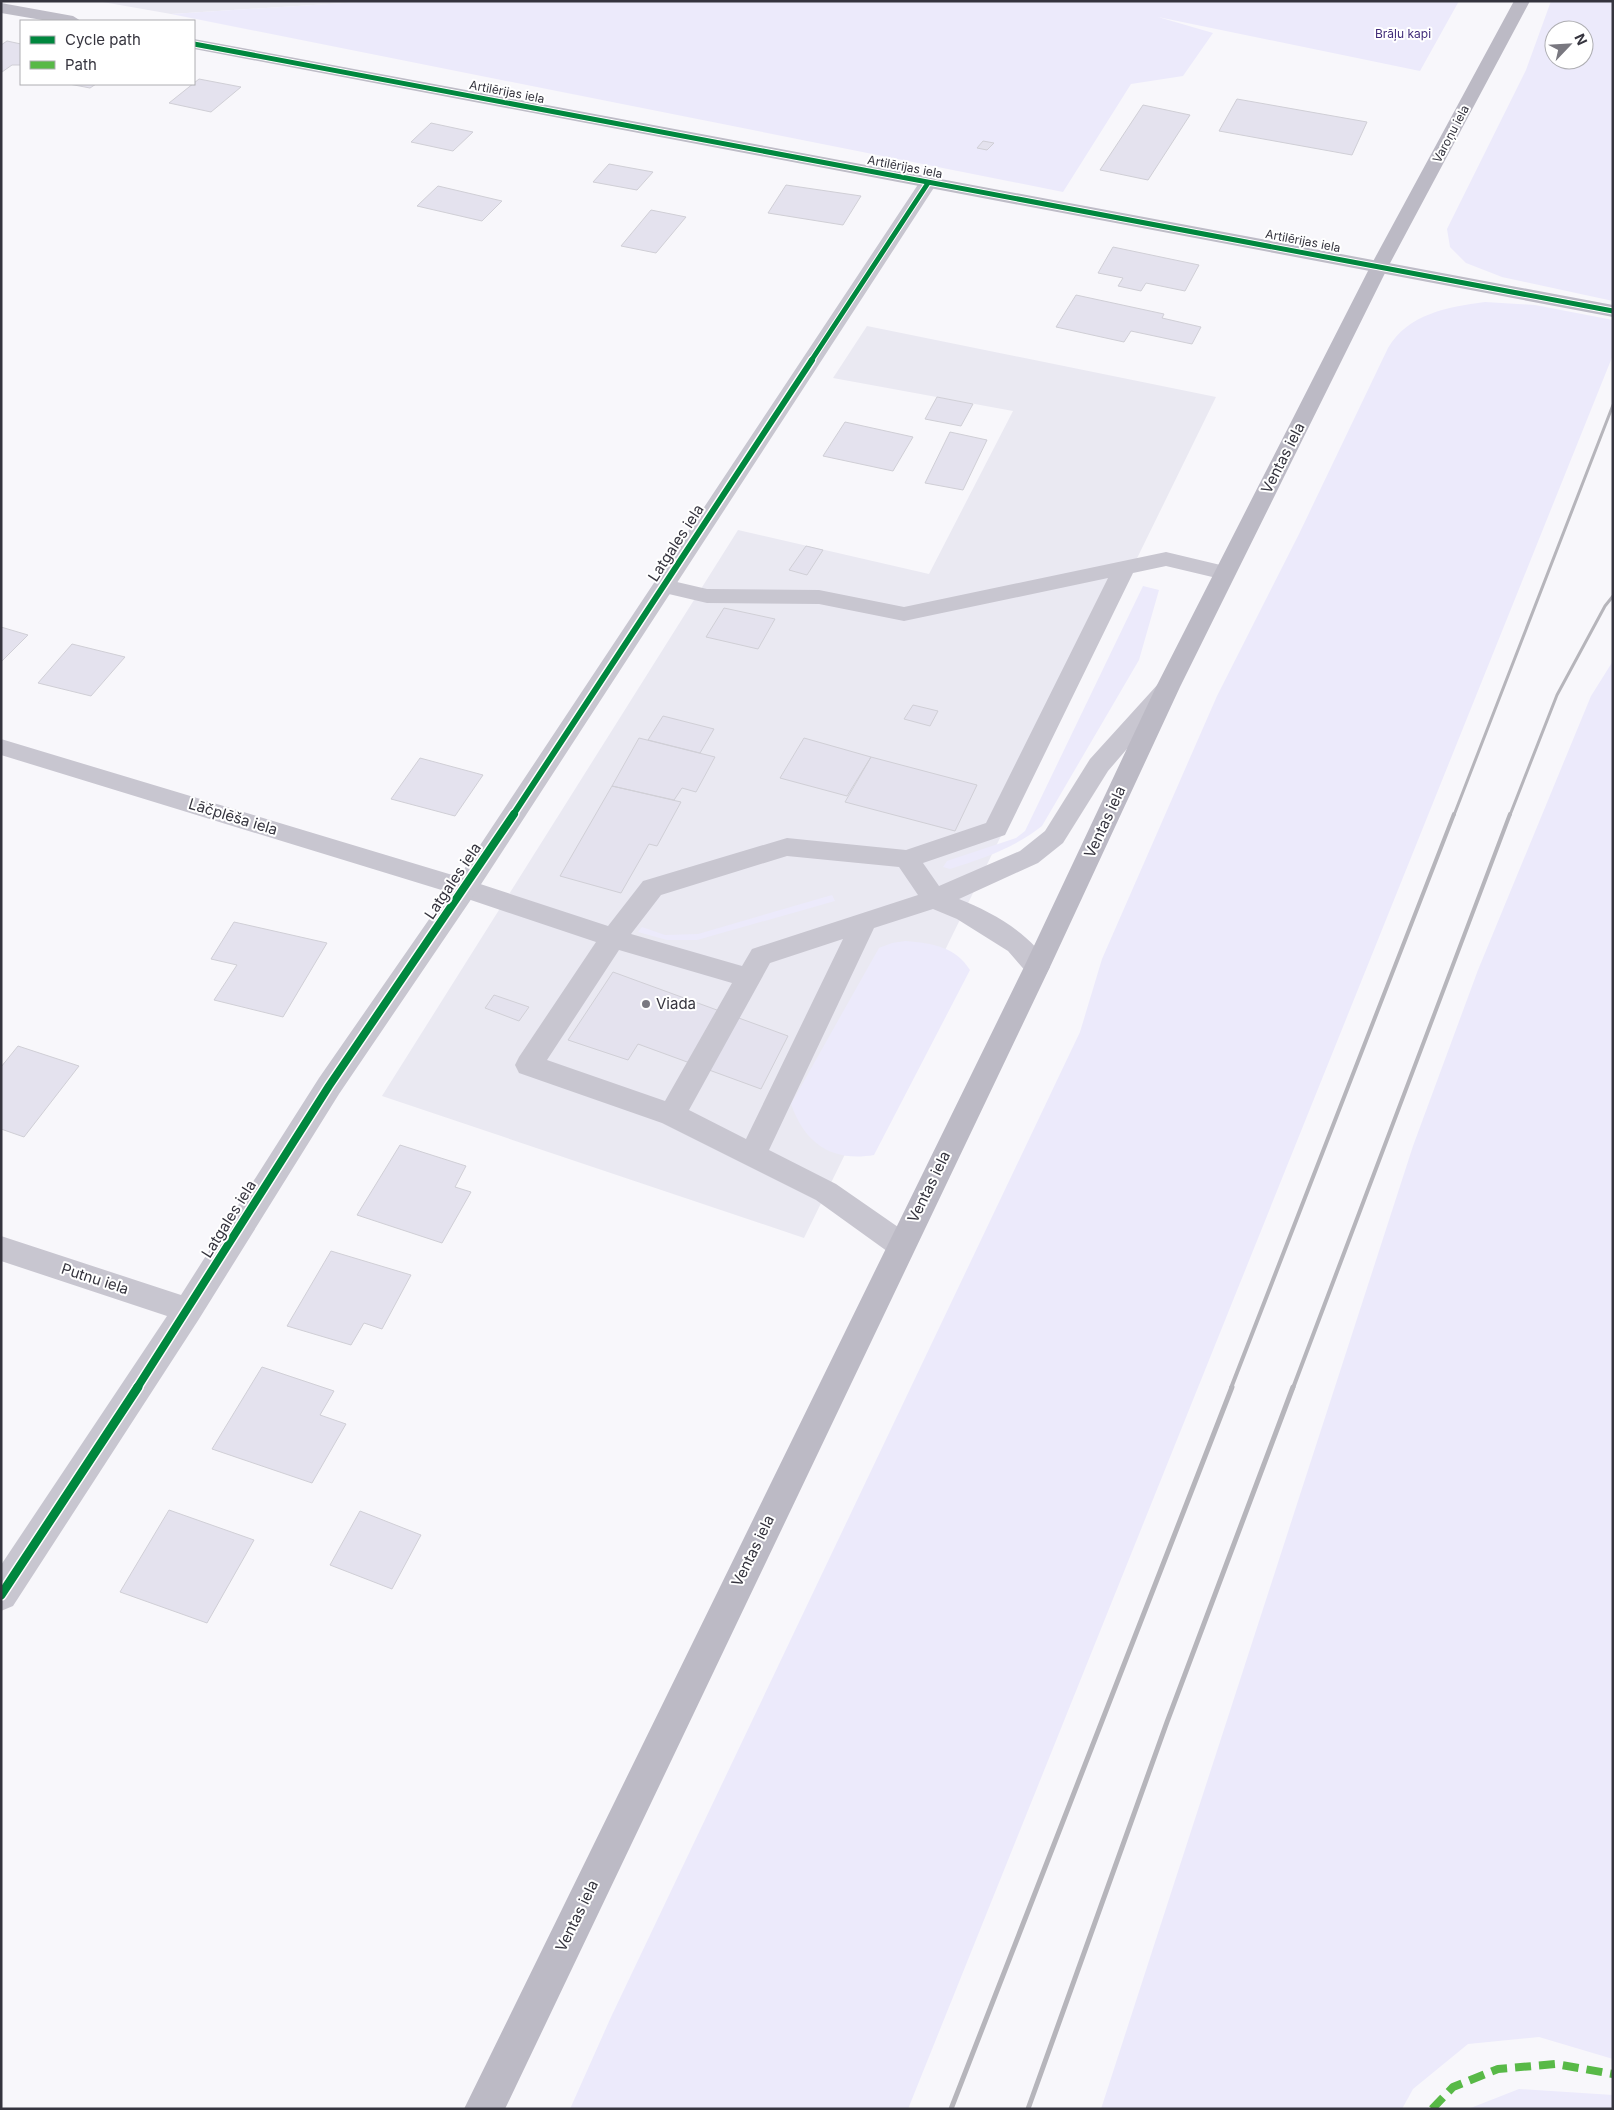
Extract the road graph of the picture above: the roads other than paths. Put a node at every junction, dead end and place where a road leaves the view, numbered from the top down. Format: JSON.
{"nodes":[{"id":1,"x":1522,"y":1,"type":"edge"},
{"id":2,"x":1,"y":8,"type":"edge"},
{"id":3,"x":67,"y":20,"type":"edge"},
{"id":4,"x":195,"y":44,"type":"edge"},
{"id":5,"x":928,"y":183,"type":"junction"},
{"id":6,"x":1379,"y":267,"type":"junction"},
{"id":7,"x":1613,"y":311,"type":"edge"},
{"id":8,"x":1124,"y":568,"type":"junction"},
{"id":9,"x":1225,"y":573,"type":"junction"},
{"id":10,"x":664,"y":586,"type":"junction"},
{"id":11,"x":1168,"y":687,"type":"junction"},
{"id":12,"x":1,"y":747,"type":"edge"},
{"id":13,"x":907,"y":859,"type":"junction"},
{"id":14,"x":465,"y":888,"type":"junction"},
{"id":15,"x":934,"y":899,"type":"junction"},
{"id":16,"x":865,"y":921,"type":"junction"},
{"id":17,"x":613,"y":938,"type":"junction"},
{"id":18,"x":1037,"y":967,"type":"junction"},
{"id":19,"x":748,"y":978,"type":"junction"},
{"id":20,"x":672,"y":1115,"type":"junction"},
{"id":21,"x":752,"y":1155,"type":"junction"},
{"id":22,"x":901,"y":1245,"type":"junction"},
{"id":23,"x":1,"y":1248,"type":"edge"},
{"id":24,"x":188,"y":1310,"type":"junction"},
{"id":25,"x":1,"y":1595,"type":"edge"},
{"id":26,"x":484,"y":2109,"type":"edge"}],
"edges":[{"from":1,"to":6,"type":"highway","name":"Varoņu iela"},
{"from":2,"to":3,"type":"street"},
{"from":4,"to":5,"type":"street","name":"Artilērijas iela"},
{"from":5,"to":6,"type":"street","name":"Artilērijas iela"},
{"from":5,"to":10,"type":"street","name":"Latgales iela"},
{"from":6,"to":7,"type":"street","name":"Artilērijas iela"},
{"from":6,"to":9,"type":"highway","name":"Ventas iela"},
{"from":8,"to":9,"type":"street"},
{"from":8,"to":10,"type":"street"},
{"from":8,"to":13,"type":"street"},
{"from":9,"to":11,"type":"highway","name":"Ventas iela"},
{"from":10,"to":14,"type":"street","name":"Latgales iela"},
{"from":11,"to":15,"type":"street"},
{"from":11,"to":18,"type":"highway","name":"Ventas iela"},
{"from":12,"to":14,"type":"street","name":"Lāčplēša iela"},
{"from":13,"to":15,"type":"street"},
{"from":13,"to":17,"type":"street"},
{"from":14,"to":17,"type":"street","name":"Lāčplēša iela"},
{"from":14,"to":24,"type":"street","name":"Latgales iela"},
{"from":15,"to":16,"type":"street"},
{"from":15,"to":18,"type":"street"},
{"from":16,"to":19,"type":"street"},
{"from":16,"to":21,"type":"street"},
{"from":17,"to":19,"type":"street","name":"Lāčplēša iela"},
{"from":17,"to":20,"type":"street"},
{"from":18,"to":22,"type":"highway","name":"Ventas iela"},
{"from":19,"to":20,"type":"street"},
{"from":20,"to":21,"type":"street"},
{"from":21,"to":22,"type":"street"},
{"from":22,"to":26,"type":"highway","name":"Ventas iela"},
{"from":23,"to":24,"type":"street","name":"Putnu iela"},
{"from":24,"to":25,"type":"street","name":"Latgales iela"}]}
